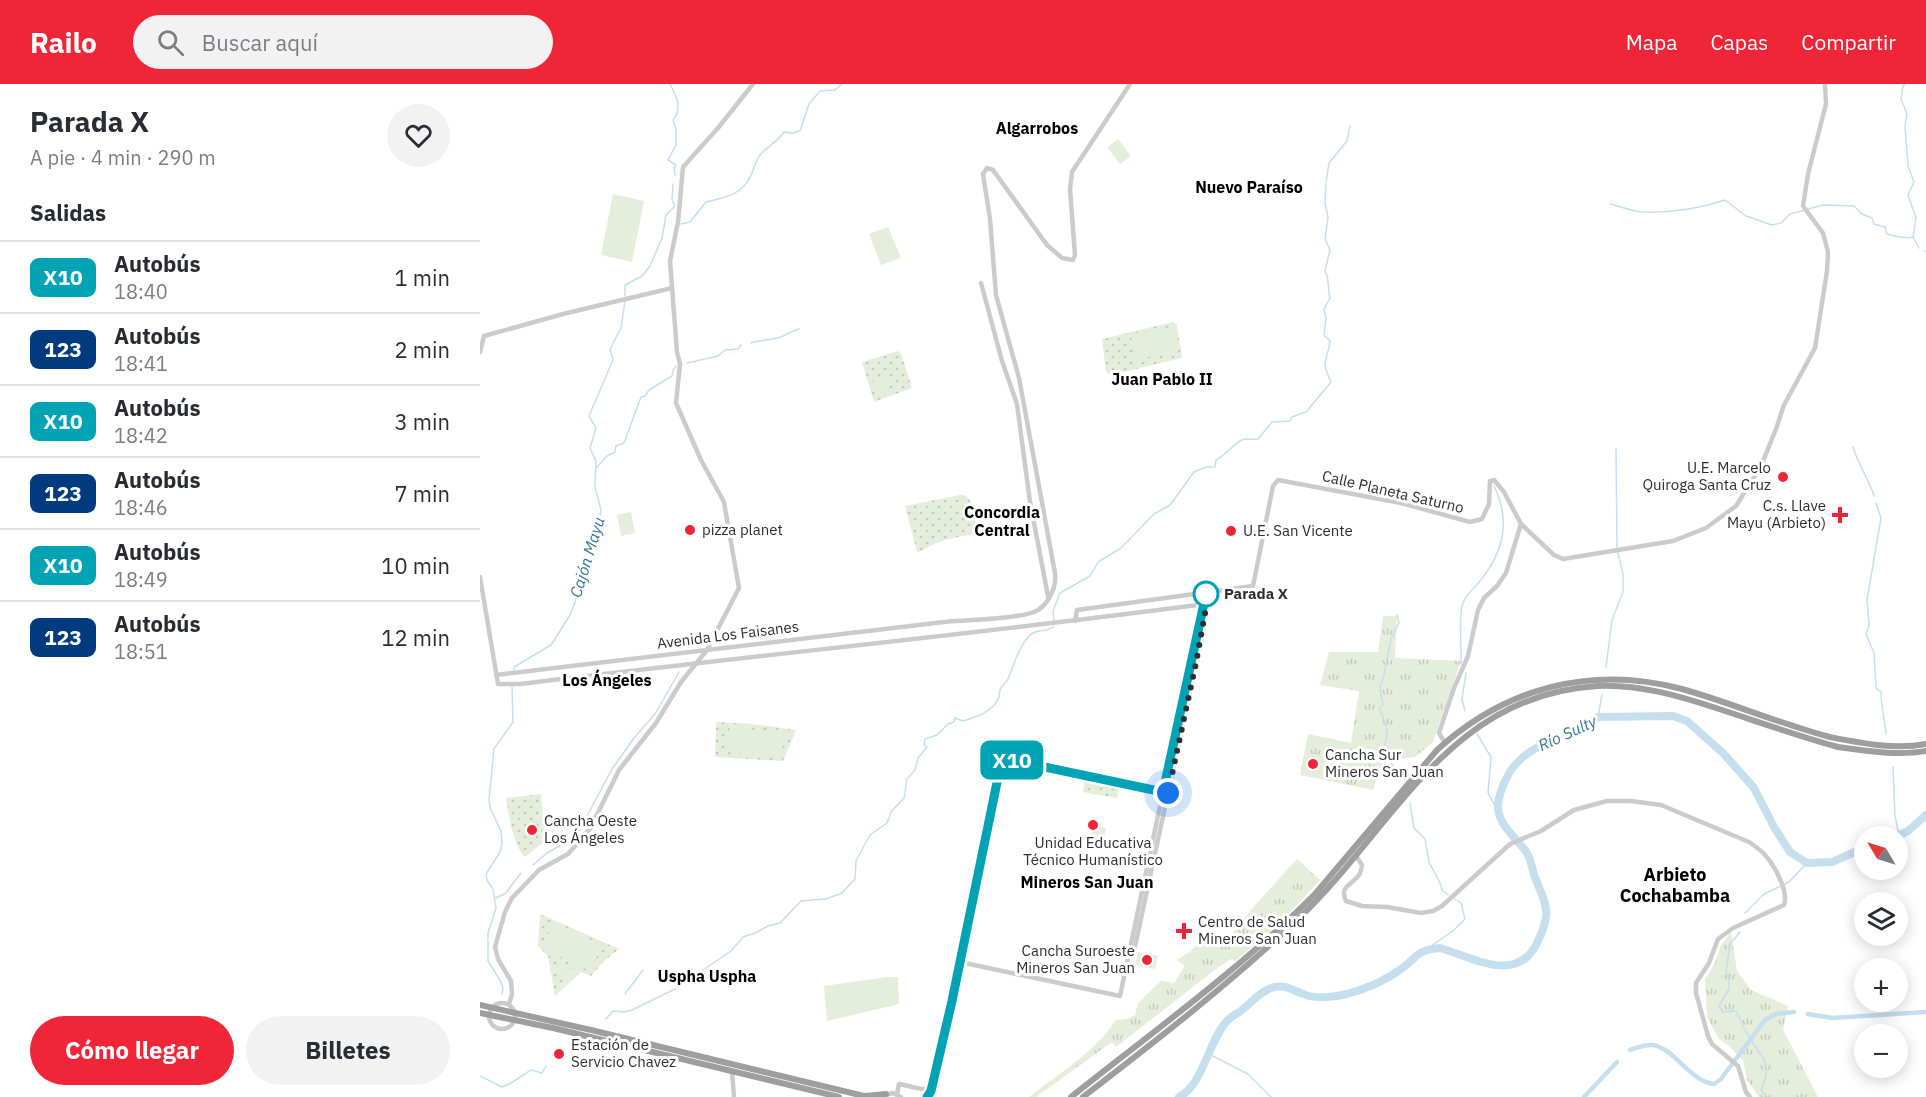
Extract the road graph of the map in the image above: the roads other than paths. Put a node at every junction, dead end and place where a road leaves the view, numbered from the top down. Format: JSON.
{"nodes":[{"id":1,"x":753,"y":84,"type":"edge"},
{"id":2,"x":1130,"y":84,"type":"edge"},
{"id":3,"x":1825,"y":84,"type":"edge"},
{"id":4,"x":981,"y":282,"type":"dead end"},
{"id":5,"x":672,"y":288,"type":"junction"},
{"id":6,"x":480,"y":352,"type":"edge"},
{"id":7,"x":1521,"y":524,"type":"junction"},
{"id":8,"x":480,"y":577,"type":"edge"},
{"id":9,"x":1206,"y":594,"type":"junction"},
{"id":10,"x":1048,"y":597,"type":"junction"},
{"id":11,"x":1205,"y":604,"type":"junction"},
{"id":12,"x":1075,"y":621,"type":"junction"},
{"id":13,"x":707,"y":650,"type":"junction"},
{"id":14,"x":695,"y":663,"type":"junction"},
{"id":15,"x":515,"y":673,"type":"junction"},
{"id":16,"x":496,"y":675,"type":"junction"},
{"id":17,"x":515,"y":684,"type":"junction"},
{"id":18,"x":1445,"y":743,"type":"junction"},
{"id":19,"x":1926,"y":747,"type":"edge"},
{"id":20,"x":1356,"y":856,"type":"junction"},
{"id":21,"x":508,"y":1004,"type":"junction"},
{"id":22,"x":480,"y":1005,"type":"edge"},
{"id":23,"x":490,"y":1012,"type":"junction"},
{"id":24,"x":480,"y":1013,"type":"edge"},
{"id":25,"x":515,"y":1017,"type":"junction"},
{"id":26,"x":732,"y":1071,"type":"junction"},
{"id":27,"x":931,"y":1091,"type":"junction"},
{"id":28,"x":899,"y":1095,"type":"edge"},
{"id":29,"x":884,"y":1096,"type":"edge"},
{"id":30,"x":734,"y":1097,"type":"edge"},
{"id":31,"x":839,"y":1097,"type":"edge"},
{"id":32,"x":866,"y":1097,"type":"edge"},
{"id":33,"x":927,"y":1097,"type":"edge"},
{"id":34,"x":1071,"y":1097,"type":"edge"},
{"id":35,"x":1083,"y":1097,"type":"edge"},
{"id":36,"x":1750,"y":1097,"type":"edge"}],
"edges":[{"from":1,"to":5,"type":"street"},
{"from":2,"to":10,"type":"street"},
{"from":3,"to":7,"type":"street"},
{"from":4,"to":10,"type":"street"},
{"from":5,"to":6,"type":"street"},
{"from":5,"to":13,"type":"street"},
{"from":7,"to":9,"type":"street","name":"Calle Planeta Saturno"},
{"from":7,"to":18,"type":"street"},
{"from":8,"to":16,"type":"street"},
{"from":9,"to":11,"type":"street"},
{"from":9,"to":12,"type":"street"},
{"from":10,"to":13,"type":"street","name":"Avenida Los Faisanes"},
{"from":11,"to":12,"type":"street"},
{"from":11,"to":27,"type":"street"},
{"from":12,"to":14,"type":"street","name":"Avenida Los Faisanes"},
{"from":13,"to":14,"type":"street"},
{"from":13,"to":15,"type":"street","name":"Avenida Los Faisanes"},
{"from":14,"to":17,"type":"street","name":"Avenida Los Faisanes"},
{"from":14,"to":21,"type":"street"},
{"from":15,"to":16,"type":"street","name":"Avenida Los Faisanes"},
{"from":15,"to":17,"type":"street"},
{"from":16,"to":17,"type":"street","name":"Avenida Los Faisanes"},
{"from":18,"to":19,"type":"highway"},
{"from":18,"to":34,"type":"highway"},
{"from":19,"to":20,"type":"highway"},
{"from":20,"to":35,"type":"highway"},
{"from":20,"to":36,"type":"street"},
{"from":21,"to":23,"type":"street"},
{"from":21,"to":25,"type":"street"},
{"from":22,"to":23,"type":"highway"},
{"from":23,"to":24,"type":"highway"},
{"from":23,"to":25,"type":"highway"},
{"from":23,"to":25,"type":"street"},
{"from":25,"to":26,"type":"highway"},
{"from":25,"to":32,"type":"highway"},
{"from":26,"to":30,"type":"street"},
{"from":26,"to":31,"type":"highway"},
{"from":27,"to":28,"type":"street"},
{"from":27,"to":33,"type":"street"},
{"from":28,"to":29,"type":"street"},
{"from":29,"to":32,"type":"highway"}]}
